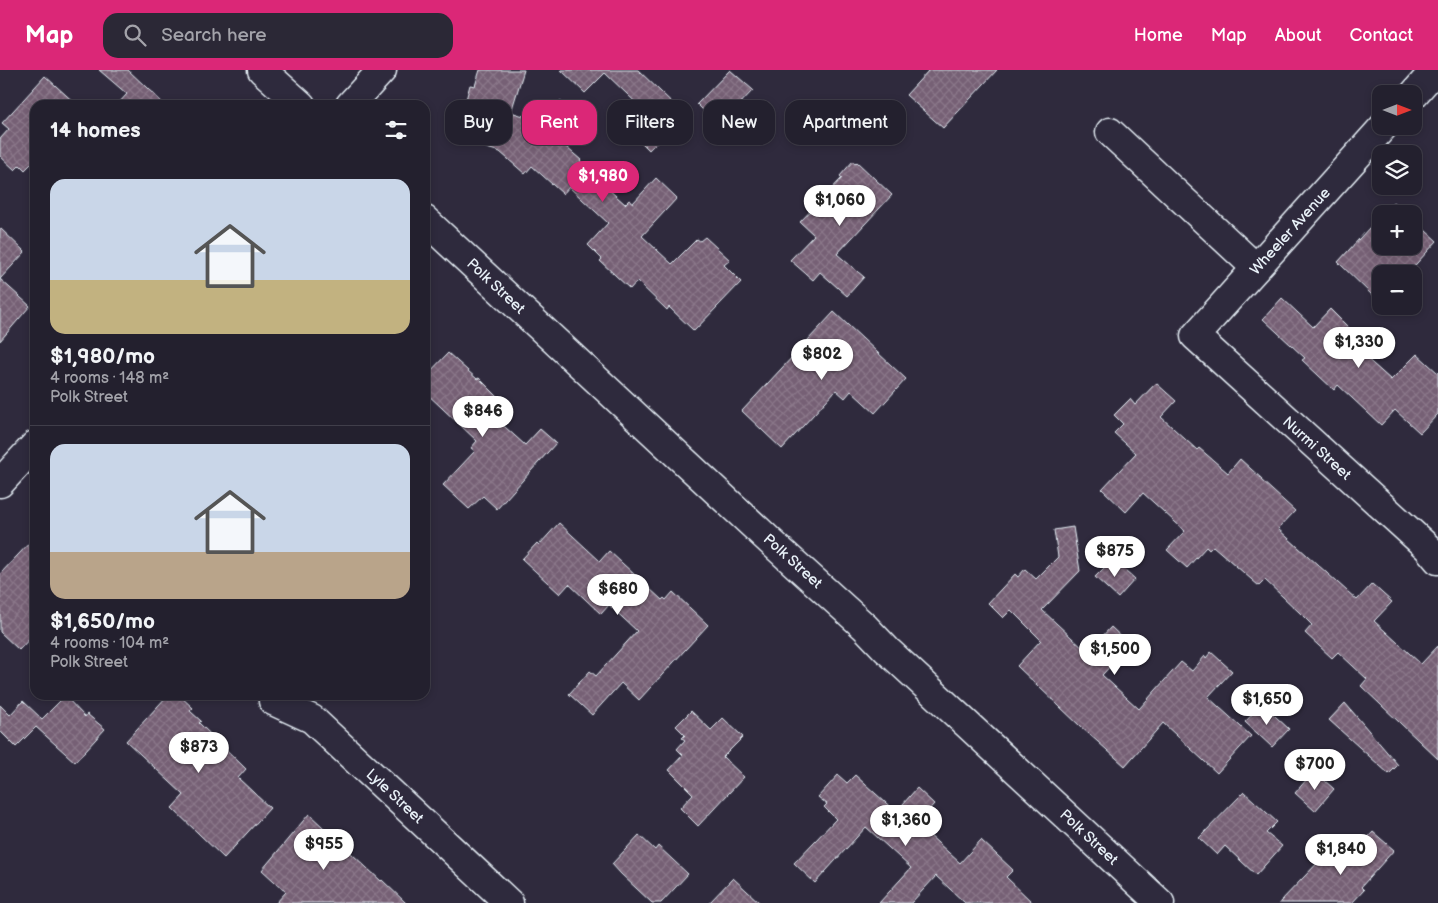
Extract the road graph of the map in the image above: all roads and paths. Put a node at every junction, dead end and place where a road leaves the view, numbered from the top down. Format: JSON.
{"nodes":[{"id":1,"x":262,"y":70,"type":"edge"},
{"id":2,"x":382,"y":70,"type":"edge"},
{"id":3,"x":1435,"y":70,"type":"edge"},
{"id":4,"x":1422,"y":85,"type":"edge"},
{"id":5,"x":295,"y":100,"type":"edge"},
{"id":6,"x":355,"y":100,"type":"edge"},
{"id":7,"x":1110,"y":132,"type":"dead end"},
{"id":8,"x":1376,"y":135,"type":"edge"},
{"id":9,"x":430,"y":225,"type":"edge"},
{"id":10,"x":1256,"y":268,"type":"junction"},
{"id":11,"x":1195,"y":336,"type":"joint"},
{"id":12,"x":30,"y":450,"type":"edge"},
{"id":13,"x":0,"y":483,"type":"edge"},
{"id":14,"x":1438,"y":560,"type":"edge"},
{"id":15,"x":273,"y":701,"type":"dead end"},
{"id":16,"x":509,"y":903,"type":"edge"},
{"id":17,"x":1160,"y":903,"type":"edge"}],
"edges":[{"from":1,"to":5,"type":"street"},
{"from":2,"to":6,"type":"street"},
{"from":3,"to":4,"type":"street"},
{"from":7,"to":10,"type":"street"},
{"from":8,"to":10,"type":"street","name":"Wheeler Avenue"},
{"from":9,"to":17,"type":"street","name":"Polk Street"},
{"from":10,"to":11,"type":"street","name":"Wheeler Avenue"},
{"from":11,"to":14,"type":"street","name":"Nurmi Street"},
{"from":12,"to":13,"type":"street"},
{"from":15,"to":16,"type":"street","name":"Lyle Street"}]}
